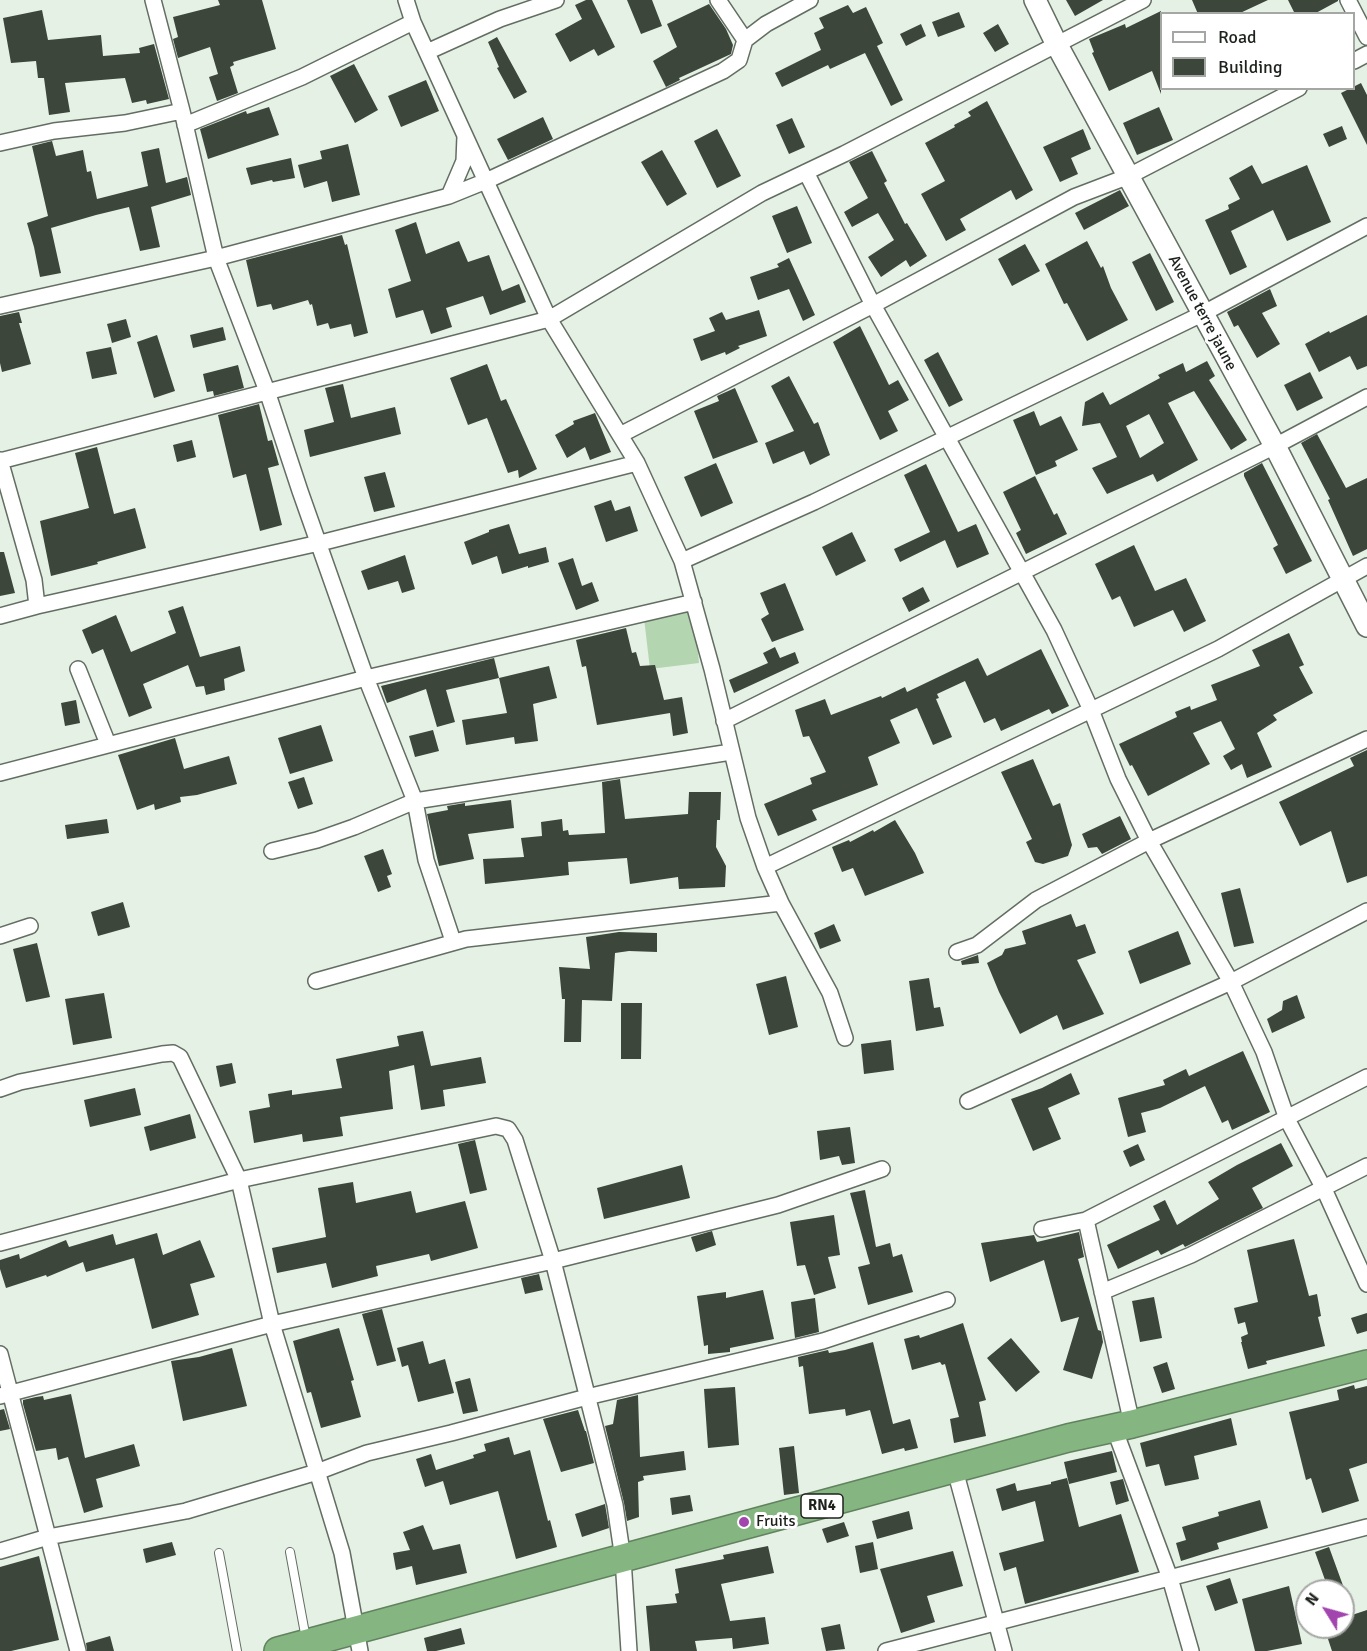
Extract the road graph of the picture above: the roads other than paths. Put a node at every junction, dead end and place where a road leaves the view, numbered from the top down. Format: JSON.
{"nodes":[{"id":1,"x":153,"y":0,"type":"edge"},
{"id":2,"x":406,"y":0,"type":"edge"},
{"id":3,"x":556,"y":0,"type":"edge"},
{"id":4,"x":718,"y":0,"type":"edge"},
{"id":5,"x":810,"y":0,"type":"edge"},
{"id":6,"x":1035,"y":0,"type":"edge"},
{"id":7,"x":1143,"y":0,"type":"edge"},
{"id":8,"x":1355,"y":14,"type":"edge"},
{"id":9,"x":413,"y":22,"type":"junction"},
{"id":10,"x":1367,"y":37,"type":"edge"},
{"id":11,"x":745,"y":40,"type":"junction"},
{"id":12,"x":1058,"y":45,"type":"junction"},
{"id":13,"x":427,"y":52,"type":"junction"},
{"id":14,"x":1295,"y":90,"type":"edge"},
{"id":15,"x":184,"y":118,"type":"junction"},
{"id":16,"x":465,"y":135,"type":"junction"},
{"id":17,"x":0,"y":143,"type":"edge"},
{"id":18,"x":806,"y":172,"type":"junction"},
{"id":19,"x":1129,"y":176,"type":"junction"},
{"id":20,"x":486,"y":181,"type":"junction"},
{"id":21,"x":449,"y":196,"type":"junction"},
{"id":22,"x":1367,"y":226,"type":"edge"},
{"id":23,"x":216,"y":258,"type":"junction"},
{"id":24,"x":873,"y":305,"type":"junction"},
{"id":25,"x":0,"y":306,"type":"edge"},
{"id":26,"x":1202,"y":314,"type":"junction"},
{"id":27,"x":549,"y":319,"type":"junction"},
{"id":28,"x":267,"y":391,"type":"junction"},
{"id":29,"x":1367,"y":397,"type":"edge"},
{"id":30,"x":620,"y":435,"type":"junction"},
{"id":31,"x":947,"y":436,"type":"junction"},
{"id":32,"x":1275,"y":446,"type":"junction"},
{"id":33,"x":0,"y":461,"type":"edge"},
{"id":34,"x":637,"y":463,"type":"junction"},
{"id":35,"x":318,"y":543,"type":"junction"},
{"id":36,"x":682,"y":561,"type":"junction"},
{"id":37,"x":1367,"y":566,"type":"edge"},
{"id":38,"x":1022,"y":571,"type":"junction"},
{"id":39,"x":1342,"y":580,"type":"junction"},
{"id":40,"x":694,"y":602,"type":"junction"},
{"id":41,"x":37,"y":606,"type":"junction"},
{"id":42,"x":0,"y":615,"type":"edge"},
{"id":43,"x":1367,"y":626,"type":"edge"},
{"id":44,"x":78,"y":669,"type":"dead end"},
{"id":45,"x":366,"y":678,"type":"junction"},
{"id":46,"x":1091,"y":710,"type":"junction"},
{"id":47,"x":724,"y":721,"type":"junction"},
{"id":48,"x":1367,"y":739,"type":"edge"},
{"id":49,"x":108,"y":744,"type":"junction"},
{"id":50,"x":731,"y":752,"type":"junction"},
{"id":51,"x":0,"y":773,"type":"edge"},
{"id":52,"x":415,"y":801,"type":"junction"},
{"id":53,"x":1149,"y":841,"type":"junction"},
{"id":54,"x":272,"y":851,"type":"dead end"},
{"id":55,"x":765,"y":867,"type":"junction"},
{"id":56,"x":781,"y":903,"type":"junction"},
{"id":57,"x":1367,"y":911,"type":"edge"},
{"id":58,"x":30,"y":926,"type":"dead end"},
{"id":59,"x":0,"y":936,"type":"edge"},
{"id":60,"x":453,"y":941,"type":"junction"},
{"id":61,"x":957,"y":952,"type":"dead end"},
{"id":62,"x":316,"y":981,"type":"dead end"},
{"id":63,"x":1231,"y":982,"type":"junction"},
{"id":64,"x":845,"y":1038,"type":"dead end"},
{"id":65,"x":1367,"y":1077,"type":"edge"},
{"id":66,"x":0,"y":1089,"type":"edge"},
{"id":67,"x":968,"y":1101,"type":"dead end"},
{"id":68,"x":1287,"y":1119,"type":"junction"},
{"id":69,"x":1367,"y":1166,"type":"edge"},
{"id":70,"x":882,"y":1169,"type":"dead end"},
{"id":71,"x":239,"y":1180,"type":"junction"},
{"id":72,"x":1324,"y":1189,"type":"junction"},
{"id":73,"x":1086,"y":1220,"type":"junction"},
{"id":74,"x":1042,"y":1229,"type":"dead end"},
{"id":75,"x":0,"y":1244,"type":"edge"},
{"id":76,"x":553,"y":1261,"type":"junction"},
{"id":77,"x":1367,"y":1284,"type":"edge"},
{"id":78,"x":1102,"y":1292,"type":"junction"},
{"id":79,"x":947,"y":1300,"type":"dead end"},
{"id":80,"x":272,"y":1324,"type":"junction"},
{"id":81,"x":0,"y":1353,"type":"edge"},
{"id":82,"x":1367,"y":1364,"type":"edge"},
{"id":83,"x":5,"y":1395,"type":"edge"},
{"id":84,"x":587,"y":1397,"type":"junction"},
{"id":85,"x":1123,"y":1426,"type":"junction"},
{"id":86,"x":955,"y":1470,"type":"junction"},
{"id":87,"x":317,"y":1472,"type":"junction"},
{"id":88,"x":1367,"y":1527,"type":"edge"},
{"id":89,"x":48,"y":1537,"type":"junction"},
{"id":90,"x":0,"y":1551,"type":"edge"},
{"id":91,"x":290,"y":1552,"type":"dead end"},
{"id":92,"x":219,"y":1553,"type":"dead end"},
{"id":93,"x":623,"y":1559,"type":"junction"},
{"id":94,"x":1170,"y":1578,"type":"junction"},
{"id":95,"x":996,"y":1622,"type":"junction"},
{"id":96,"x":359,"y":1640,"type":"edge"},
{"id":97,"x":307,"y":1643,"type":"junction"},
{"id":98,"x":78,"y":1651,"type":"edge"},
{"id":99,"x":237,"y":1651,"type":"edge"},
{"id":100,"x":278,"y":1651,"type":"edge"},
{"id":101,"x":629,"y":1651,"type":"edge"},
{"id":102,"x":886,"y":1651,"type":"edge"},
{"id":103,"x":1004,"y":1651,"type":"edge"},
{"id":104,"x":1191,"y":1651,"type":"edge"}],
"edges":[{"from":1,"to":15,"type":"street"},
{"from":2,"to":9,"type":"street"},
{"from":3,"to":13,"type":"street"},
{"from":4,"to":11,"type":"street"},
{"from":5,"to":11,"type":"street"},
{"from":6,"to":12,"type":"street","name":"Avenue terre jaune"},
{"from":7,"to":12,"type":"street"},
{"from":8,"to":10,"type":"street"},
{"from":9,"to":13,"type":"street"},
{"from":9,"to":15,"type":"street"},
{"from":11,"to":20,"type":"street"},
{"from":12,"to":18,"type":"street"},
{"from":12,"to":19,"type":"street","name":"Avenue terre jaune"},
{"from":13,"to":16,"type":"street"},
{"from":14,"to":19,"type":"street"},
{"from":15,"to":17,"type":"street"},
{"from":15,"to":23,"type":"street"},
{"from":16,"to":20,"type":"street"},
{"from":16,"to":21,"type":"street"},
{"from":18,"to":24,"type":"street"},
{"from":18,"to":27,"type":"street"},
{"from":19,"to":24,"type":"street"},
{"from":19,"to":26,"type":"street","name":"Avenue terre jaune"},
{"from":20,"to":21,"type":"street"},
{"from":20,"to":27,"type":"street"},
{"from":21,"to":23,"type":"street"},
{"from":22,"to":26,"type":"street"},
{"from":23,"to":25,"type":"street"},
{"from":23,"to":28,"type":"street"},
{"from":24,"to":30,"type":"street"},
{"from":24,"to":31,"type":"street"},
{"from":26,"to":31,"type":"street"},
{"from":26,"to":32,"type":"street","name":"Avenue terre jaune"},
{"from":27,"to":28,"type":"street"},
{"from":27,"to":30,"type":"street"},
{"from":28,"to":33,"type":"street"},
{"from":28,"to":35,"type":"street"},
{"from":29,"to":32,"type":"street"},
{"from":30,"to":34,"type":"street"},
{"from":31,"to":36,"type":"street"},
{"from":31,"to":38,"type":"street"},
{"from":32,"to":38,"type":"street"},
{"from":32,"to":39,"type":"street","name":"Avenue terre jaune"},
{"from":33,"to":41,"type":"street"},
{"from":34,"to":35,"type":"street"},
{"from":34,"to":36,"type":"street"},
{"from":35,"to":41,"type":"street"},
{"from":35,"to":45,"type":"street"},
{"from":36,"to":40,"type":"street"},
{"from":37,"to":39,"type":"street"},
{"from":38,"to":46,"type":"street"},
{"from":38,"to":47,"type":"street"},
{"from":39,"to":43,"type":"street","name":"Avenue terre jaune"},
{"from":39,"to":46,"type":"street"},
{"from":40,"to":45,"type":"street"},
{"from":40,"to":47,"type":"street"},
{"from":41,"to":42,"type":"street"},
{"from":44,"to":49,"type":"street"},
{"from":45,"to":49,"type":"street"},
{"from":45,"to":52,"type":"street"},
{"from":46,"to":53,"type":"street"},
{"from":46,"to":55,"type":"street"},
{"from":47,"to":50,"type":"street"},
{"from":48,"to":53,"type":"street"},
{"from":49,"to":51,"type":"street"},
{"from":50,"to":52,"type":"street"},
{"from":50,"to":55,"type":"street"},
{"from":52,"to":54,"type":"street"},
{"from":52,"to":60,"type":"street"},
{"from":53,"to":61,"type":"street"},
{"from":53,"to":63,"type":"street"},
{"from":55,"to":56,"type":"street"},
{"from":56,"to":60,"type":"street"},
{"from":56,"to":64,"type":"street"},
{"from":57,"to":63,"type":"street"},
{"from":58,"to":59,"type":"street"},
{"from":60,"to":62,"type":"street"},
{"from":63,"to":67,"type":"street"},
{"from":63,"to":68,"type":"street"},
{"from":65,"to":68,"type":"street"},
{"from":66,"to":71,"type":"street"},
{"from":68,"to":72,"type":"street"},
{"from":68,"to":73,"type":"street"},
{"from":69,"to":72,"type":"street"},
{"from":70,"to":76,"type":"street"},
{"from":71,"to":75,"type":"street"},
{"from":71,"to":76,"type":"street"},
{"from":71,"to":80,"type":"street"},
{"from":72,"to":77,"type":"street"},
{"from":72,"to":78,"type":"street"},
{"from":73,"to":74,"type":"street"},
{"from":73,"to":78,"type":"street"},
{"from":76,"to":80,"type":"street"},
{"from":76,"to":84,"type":"street"},
{"from":78,"to":85,"type":"street"},
{"from":79,"to":84,"type":"street"},
{"from":80,"to":83,"type":"street"},
{"from":80,"to":87,"type":"street"},
{"from":81,"to":83,"type":"street"},
{"from":82,"to":85,"type":"highway","number":"RN4"},
{"from":83,"to":89,"type":"street"},
{"from":84,"to":87,"type":"street"},
{"from":84,"to":93,"type":"street"},
{"from":85,"to":86,"type":"highway","number":"RN4"},
{"from":85,"to":94,"type":"street"},
{"from":86,"to":93,"type":"highway","number":"RN4"},
{"from":86,"to":95,"type":"street"},
{"from":87,"to":89,"type":"street"},
{"from":87,"to":96,"type":"street"},
{"from":88,"to":94,"type":"street"},
{"from":89,"to":90,"type":"street"},
{"from":89,"to":98,"type":"street"},
{"from":91,"to":97,"type":"lane"},
{"from":92,"to":99,"type":"lane"},
{"from":93,"to":96,"type":"highway","number":"RN4"},
{"from":93,"to":101,"type":"street"},
{"from":94,"to":95,"type":"street"},
{"from":94,"to":104,"type":"street"},
{"from":95,"to":102,"type":"street"},
{"from":95,"to":103,"type":"street"},
{"from":96,"to":97,"type":"highway","number":"RN4"},
{"from":97,"to":100,"type":"highway","number":"RN4"}]}
